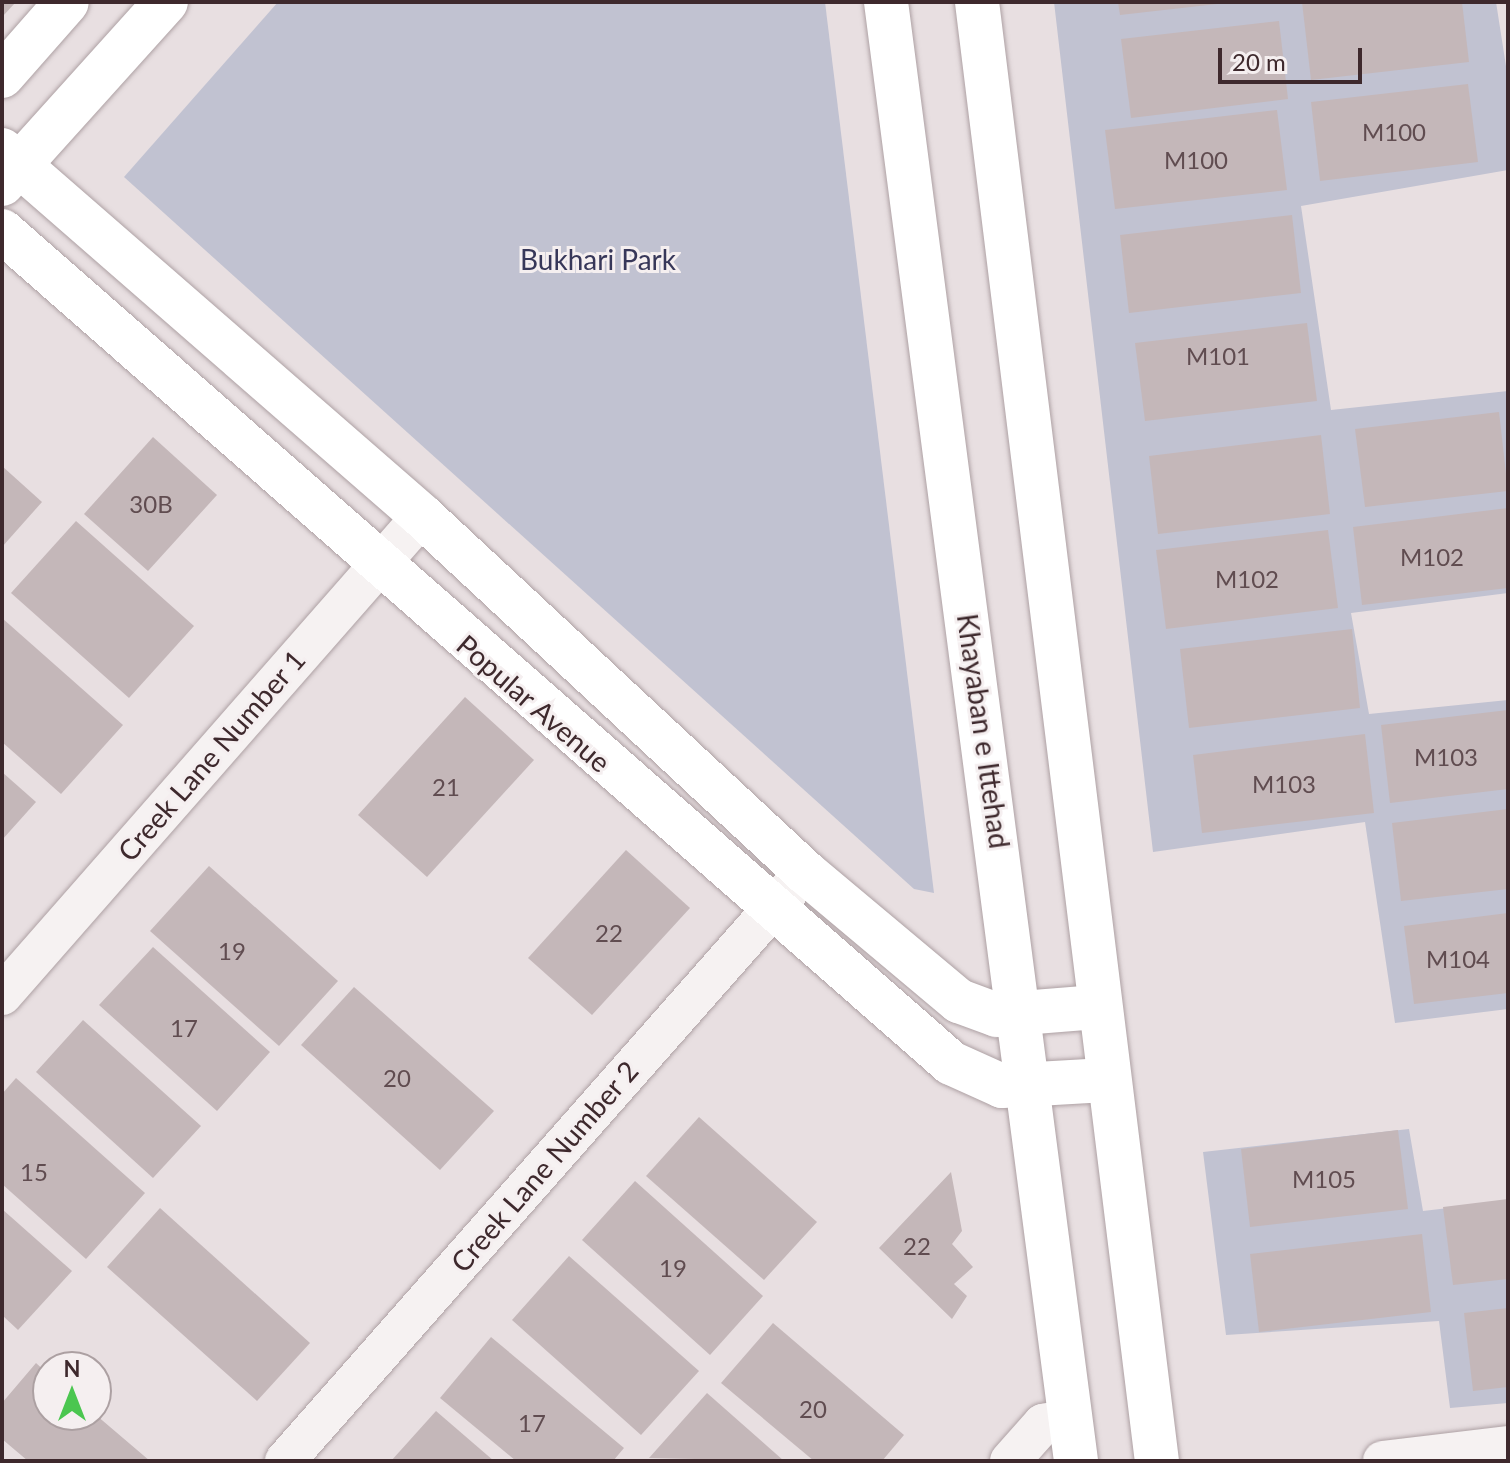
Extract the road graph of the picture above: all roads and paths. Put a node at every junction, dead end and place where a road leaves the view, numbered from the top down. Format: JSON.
{"nodes":[{"id":1,"x":67,"y":2,"type":"edge"},
{"id":2,"x":166,"y":2,"type":"edge"},
{"id":3,"x":886,"y":2,"type":"edge"},
{"id":4,"x":977,"y":2,"type":"edge"},
{"id":5,"x":2,"y":76,"type":"edge"},
{"id":6,"x":8,"y":167,"type":"edge"},
{"id":7,"x":2,"y":231,"type":"edge"},
{"id":8,"x":422,"y":516,"type":"junction"},
{"id":9,"x":376,"y":565,"type":"junction"},
{"id":10,"x":805,"y":872,"type":"junction"},
{"id":11,"x":769,"y":909,"type":"junction"},
{"id":12,"x":2,"y":995,"type":"edge"},
{"id":13,"x":1097,"y":1007,"type":"junction"},
{"id":14,"x":1021,"y":1014,"type":"junction"},
{"id":15,"x":1106,"y":1080,"type":"junction"},
{"id":16,"x":1030,"y":1086,"type":"junction"},
{"id":17,"x":1071,"y":1418,"type":"junction"},
{"id":18,"x":1508,"y":1446,"type":"edge"},
{"id":19,"x":285,"y":1461,"type":"edge"},
{"id":20,"x":1010,"y":1461,"type":"edge"},
{"id":21,"x":1076,"y":1461,"type":"edge"},
{"id":22,"x":1157,"y":1461,"type":"edge"},
{"id":23,"x":1383,"y":1461,"type":"edge"}],
"edges":[{"from":1,"to":5,"type":"street"},
{"from":2,"to":6,"type":"street"},
{"from":3,"to":14,"type":"street","name":"Khayaban e Ittehad"},
{"from":4,"to":13,"type":"street"},
{"from":6,"to":8,"type":"street","name":"Popular Avenue"},
{"from":7,"to":9,"type":"street","name":"Popular Avenue"},
{"from":8,"to":9,"type":"street","name":"Creek Lane Number 1"},
{"from":8,"to":10,"type":"street","name":"Popular Avenue"},
{"from":9,"to":11,"type":"street","name":"Popular Avenue"},
{"from":9,"to":12,"type":"street","name":"Creek Lane Number 1"},
{"from":10,"to":11,"type":"street","name":"Creek Lane Number 2"},
{"from":10,"to":14,"type":"street","name":"Popular Avenue"},
{"from":11,"to":16,"type":"street","name":"Popular Avenue"},
{"from":11,"to":19,"type":"street","name":"Creek Lane Number 2"},
{"from":13,"to":14,"type":"street","name":"Popular Avenue"},
{"from":13,"to":15,"type":"street"},
{"from":14,"to":16,"type":"street","name":"Khayaban e Ittehad"},
{"from":15,"to":16,"type":"street","name":"Popular Avenue"},
{"from":15,"to":22,"type":"street"},
{"from":16,"to":17,"type":"street","name":"Khayaban e Ittehad"},
{"from":17,"to":20,"type":"street"},
{"from":17,"to":21,"type":"street","name":"Khayaban e Ittehad"},
{"from":18,"to":23,"type":"street"}]}
